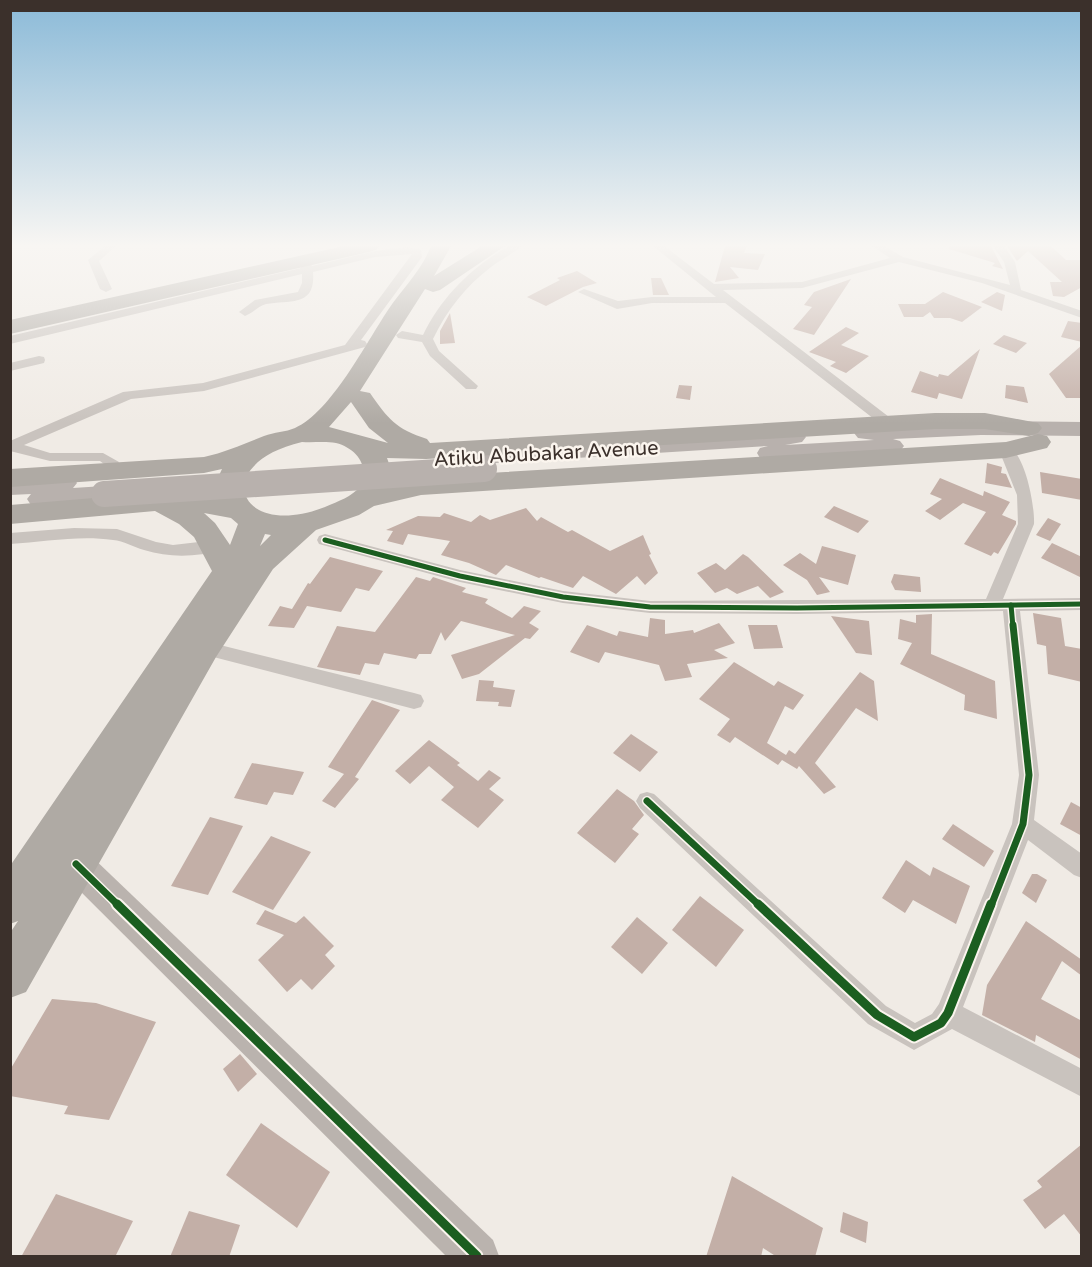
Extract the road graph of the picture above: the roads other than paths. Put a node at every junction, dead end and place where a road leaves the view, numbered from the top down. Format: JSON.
{"nodes":[{"id":1,"x":44,"y":305,"type":"edge"},
{"id":2,"x":54,"y":305,"type":"edge"},
{"id":3,"x":94,"y":305,"type":"edge"},
{"id":4,"x":119,"y":305,"type":"edge"},
{"id":5,"x":140,"y":305,"type":"edge"},
{"id":6,"x":256,"y":305,"type":"edge"},
{"id":7,"x":381,"y":305,"type":"edge"},
{"id":8,"x":400,"y":305,"type":"edge"},
{"id":9,"x":421,"y":305,"type":"edge"},
{"id":10,"x":448,"y":305,"type":"edge"},
{"id":11,"x":736,"y":305,"type":"edge"},
{"id":12,"x":1054,"y":305,"type":"edge"},
{"id":13,"x":245,"y":312,"type":"dead end"},
{"id":14,"x":10,"y":314,"type":"edge"},
{"id":15,"x":1082,"y":315,"type":"edge"},
{"id":16,"x":10,"y":325,"type":"edge"},
{"id":17,"x":402,"y":335,"type":"junction"},
{"id":18,"x":427,"y":339,"type":"junction"},
{"id":19,"x":10,"y":340,"type":"edge"},
{"id":20,"x":379,"y":342,"type":"junction"},
{"id":21,"x":350,"y":346,"type":"junction"},
{"id":22,"x":39,"y":360,"type":"dead end"},
{"id":23,"x":10,"y":367,"type":"edge"},
{"id":24,"x":471,"y":386,"type":"dead end"},
{"id":25,"x":357,"y":390,"type":"junction"},
{"id":26,"x":888,"y":423,"type":"junction"},
{"id":27,"x":1082,"y":429,"type":"edge"},
{"id":28,"x":303,"y":435,"type":"junction"},
{"id":29,"x":1033,"y":435,"type":"junction"},
{"id":30,"x":357,"y":442,"type":"junction"},
{"id":31,"x":1082,"y":443,"type":"edge"},
{"id":32,"x":10,"y":446,"type":"edge"},
{"id":33,"x":259,"y":449,"type":"junction"},
{"id":34,"x":434,"y":450,"type":"junction"},
{"id":35,"x":1006,"y":450,"type":"junction"},
{"id":36,"x":165,"y":467,"type":"junction"},
{"id":37,"x":10,"y":478,"type":"edge"},
{"id":38,"x":108,"y":481,"type":"junction"},
{"id":39,"x":453,"y":484,"type":"junction"},
{"id":40,"x":10,"y":487,"type":"edge"},
{"id":41,"x":365,"y":499,"type":"junction"},
{"id":42,"x":10,"y":501,"type":"edge"},
{"id":43,"x":160,"y":502,"type":"junction"},
{"id":44,"x":10,"y":515,"type":"edge"},
{"id":45,"x":246,"y":515,"type":"junction"},
{"id":46,"x":315,"y":533,"type":"junction"},
{"id":47,"x":10,"y":539,"type":"edge"},
{"id":48,"x":229,"y":570,"type":"junction"},
{"id":49,"x":1082,"y":604,"type":"edge"},
{"id":50,"x":1002,"y":605,"type":"junction"},
{"id":51,"x":204,"y":648,"type":"junction"},
{"id":52,"x":414,"y":700,"type":"dead end"},
{"id":53,"x":647,"y":801,"type":"dead end"},
{"id":54,"x":1023,"y":824,"type":"junction"},
{"id":55,"x":76,"y":864,"type":"junction"},
{"id":56,"x":1082,"y":867,"type":"edge"},
{"id":57,"x":10,"y":904,"type":"edge"},
{"id":58,"x":10,"y":976,"type":"edge"},
{"id":59,"x":948,"y":1013,"type":"junction"},
{"id":60,"x":1082,"y":1084,"type":"edge"},
{"id":61,"x":477,"y":1257,"type":"edge"}],
"edges":[{"from":1,"to":14,"type":"highway"},
{"from":2,"to":14,"type":"highway"},
{"from":3,"to":16,"type":"highway"},
{"from":4,"to":16,"type":"highway"},
{"from":5,"to":19,"type":"street"},
{"from":6,"to":13,"type":"street"},
{"from":7,"to":21,"type":"street"},
{"from":8,"to":20,"type":"highway"},
{"from":9,"to":17,"type":"highway"},
{"from":10,"to":18,"type":"street"},
{"from":11,"to":26,"type":"street"},
{"from":12,"to":15,"type":"street"},
{"from":17,"to":18,"type":"street"},
{"from":17,"to":25,"type":"highway"},
{"from":18,"to":24,"type":"street"},
{"from":20,"to":21,"type":"street"},
{"from":20,"to":25,"type":"highway"},
{"from":21,"to":32,"type":"street"},
{"from":22,"to":23,"type":"street"},
{"from":25,"to":28,"type":"highway"},
{"from":25,"to":30,"type":"highway"},
{"from":25,"to":34,"type":"highway"},
{"from":25,"to":36,"type":"highway"},
{"from":26,"to":29,"type":"highway"},
{"from":26,"to":34,"type":"highway"},
{"from":27,"to":29,"type":"main road","name":"Atiku Abubakar Avenue"},
{"from":28,"to":30,"type":"highway"},
{"from":28,"to":33,"type":"highway"},
{"from":29,"to":31,"type":"main road","name":"Atiku Abubakar Avenue"},
{"from":29,"to":35,"type":"highway"},
{"from":29,"to":38,"type":"main road","name":"Atiku Abubakar Avenue","bridge":true},
{"from":30,"to":34,"type":"highway"},
{"from":30,"to":41,"type":"highway"},
{"from":32,"to":38,"type":"street"},
{"from":33,"to":36,"type":"highway"},
{"from":33,"to":45,"type":"highway"},
{"from":35,"to":39,"type":"highway"},
{"from":35,"to":50,"type":"street"},
{"from":36,"to":38,"type":"highway"},
{"from":37,"to":38,"type":"highway"},
{"from":38,"to":40,"type":"main road","name":"Atiku Abubakar Avenue"},
{"from":38,"to":42,"type":"main road","name":"Atiku Abubakar Avenue"},
{"from":39,"to":41,"type":"highway"},
{"from":39,"to":46,"type":"highway"},
{"from":41,"to":46,"type":"highway"},
{"from":43,"to":44,"type":"highway"},
{"from":43,"to":45,"type":"highway"},
{"from":43,"to":48,"type":"highway"},
{"from":45,"to":46,"type":"highway"},
{"from":45,"to":48,"type":"highway"},
{"from":46,"to":48,"type":"highway"},
{"from":46,"to":50,"type":"street"},
{"from":47,"to":48,"type":"street"},
{"from":48,"to":51,"type":"highway"},
{"from":48,"to":57,"type":"highway"},
{"from":49,"to":50,"type":"street"},
{"from":50,"to":54,"type":"street"},
{"from":51,"to":52,"type":"street"},
{"from":51,"to":55,"type":"highway"},
{"from":53,"to":59,"type":"street"},
{"from":54,"to":56,"type":"street"},
{"from":54,"to":59,"type":"street"},
{"from":55,"to":58,"type":"highway"},
{"from":55,"to":61,"type":"street"},
{"from":59,"to":60,"type":"street"}]}
